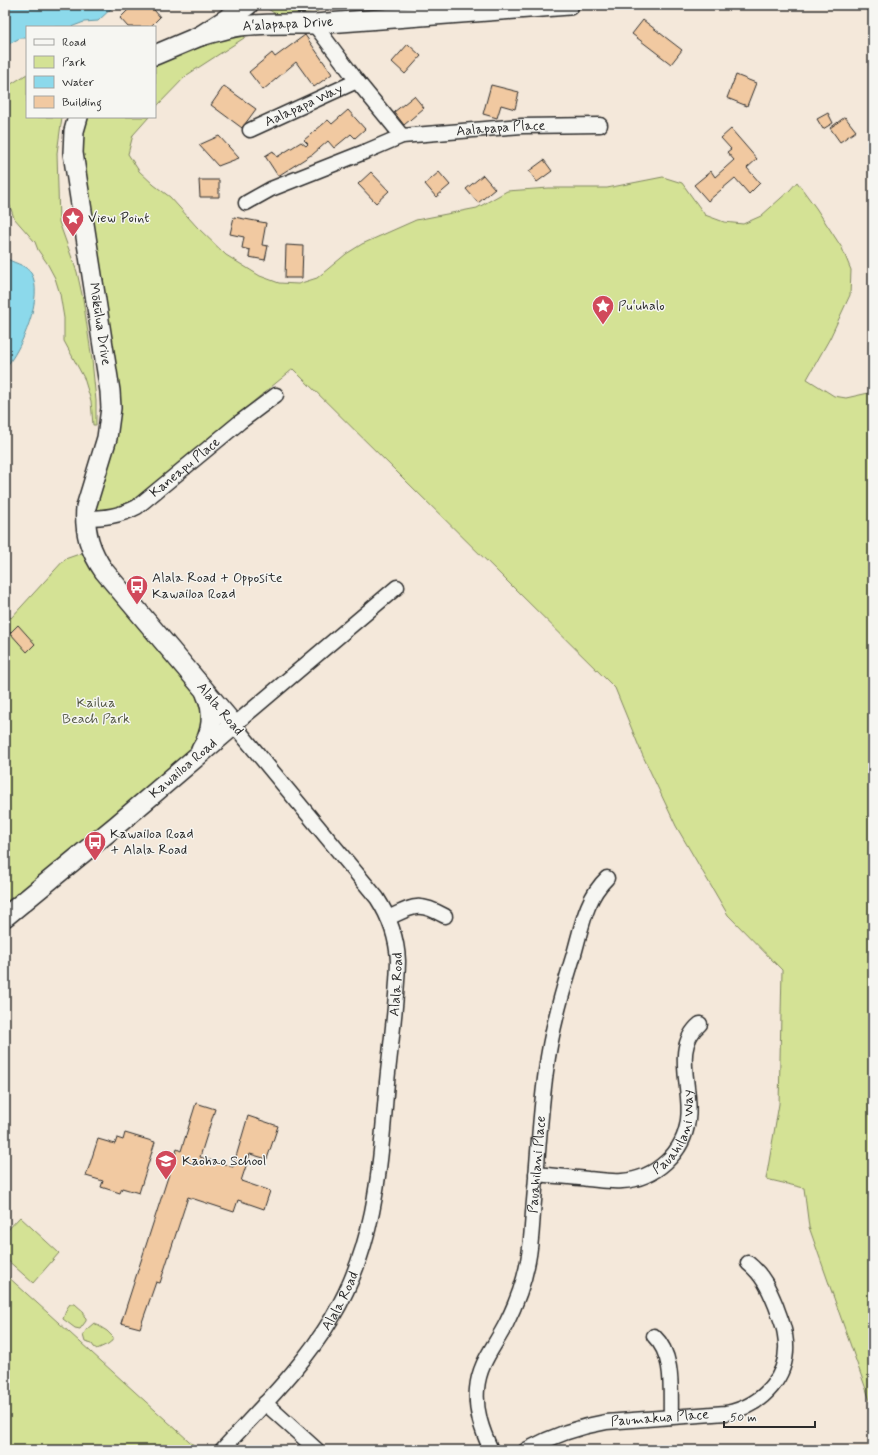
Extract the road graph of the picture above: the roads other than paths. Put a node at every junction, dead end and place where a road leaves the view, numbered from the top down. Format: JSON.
{"nodes":[{"id":1,"x":248,"y":5,"type":"edge"},
{"id":2,"x":569,"y":5,"type":"edge"},
{"id":3,"x":314,"y":24,"type":"junction"},
{"id":4,"x":200,"y":36,"type":"junction"},
{"id":5,"x":156,"y":55,"type":"edge"},
{"id":6,"x":357,"y":81,"type":"junction"},
{"id":7,"x":78,"y":118,"type":"edge"},
{"id":8,"x":600,"y":125,"type":"dead end"},
{"id":9,"x":250,"y":130,"type":"dead end"},
{"id":10,"x":402,"y":136,"type":"junction"},
{"id":11,"x":246,"y":203,"type":"dead end"},
{"id":12,"x":276,"y":396,"type":"dead end"},
{"id":13,"x":85,"y":523,"type":"junction"},
{"id":14,"x":397,"y":587,"type":"dead end"},
{"id":15,"x":203,"y":689,"type":"junction"},
{"id":16,"x":234,"y":725,"type":"junction"},
{"id":17,"x":197,"y":755,"type":"junction"},
{"id":18,"x":607,"y":878,"type":"dead end"},
{"id":19,"x":445,"y":916,"type":"dead end"},
{"id":20,"x":5,"y":917,"type":"edge"},
{"id":21,"x":388,"y":918,"type":"junction"},
{"id":22,"x":700,"y":1024,"type":"dead end"},
{"id":23,"x":536,"y":1174,"type":"junction"},
{"id":24,"x":748,"y":1263,"type":"dead end"},
{"id":25,"x":654,"y":1336,"type":"dead end"},
{"id":26,"x":265,"y":1403,"type":"junction"},
{"id":27,"x":671,"y":1417,"type":"junction"},
{"id":28,"x":222,"y":1450,"type":"edge"},
{"id":29,"x":317,"y":1450,"type":"edge"},
{"id":30,"x":491,"y":1450,"type":"edge"},
{"id":31,"x":526,"y":1450,"type":"edge"}],
"edges":[{"from":1,"to":4,"type":"street"},
{"from":2,"to":3,"type":"street","name":"Aʻalapapa Drive"},
{"from":3,"to":4,"type":"street","name":"Aʻalapapa Drive"},
{"from":3,"to":6,"type":"street"},
{"from":4,"to":5,"type":"street"},
{"from":6,"to":9,"type":"street","name":"Aalapapa Way"},
{"from":6,"to":10,"type":"street"},
{"from":7,"to":13,"type":"street","name":"Mōkūlua Drive"},
{"from":8,"to":10,"type":"street","name":"Aalapapa Place"},
{"from":10,"to":11,"type":"street","name":"Aalapapa Place"},
{"from":12,"to":13,"type":"street","name":"Kaneapu Place"},
{"from":13,"to":15,"type":"street","name":"Alala Road"},
{"from":14,"to":16,"type":"street","name":"Kawailoa Road"},
{"from":15,"to":16,"type":"street","name":"Alala Road"},
{"from":15,"to":17,"type":"street"},
{"from":16,"to":17,"type":"street","name":"Kawailoa Road"},
{"from":16,"to":21,"type":"street","name":"Alala Road"},
{"from":17,"to":20,"type":"street","name":"Kawailoa Road"},
{"from":18,"to":23,"type":"street","name":"Pauahilani Place"},
{"from":19,"to":21,"type":"street"},
{"from":21,"to":26,"type":"street","name":"Alala Road"},
{"from":22,"to":23,"type":"street","name":"Pauahilani Way"},
{"from":23,"to":30,"type":"street","name":"Pauahilani Place"},
{"from":24,"to":27,"type":"street","name":"Paumakua Place"},
{"from":25,"to":27,"type":"street"},
{"from":26,"to":28,"type":"street","name":"Alala Road"},
{"from":26,"to":29,"type":"street"},
{"from":27,"to":31,"type":"street","name":"Paumakua Place"}]}
